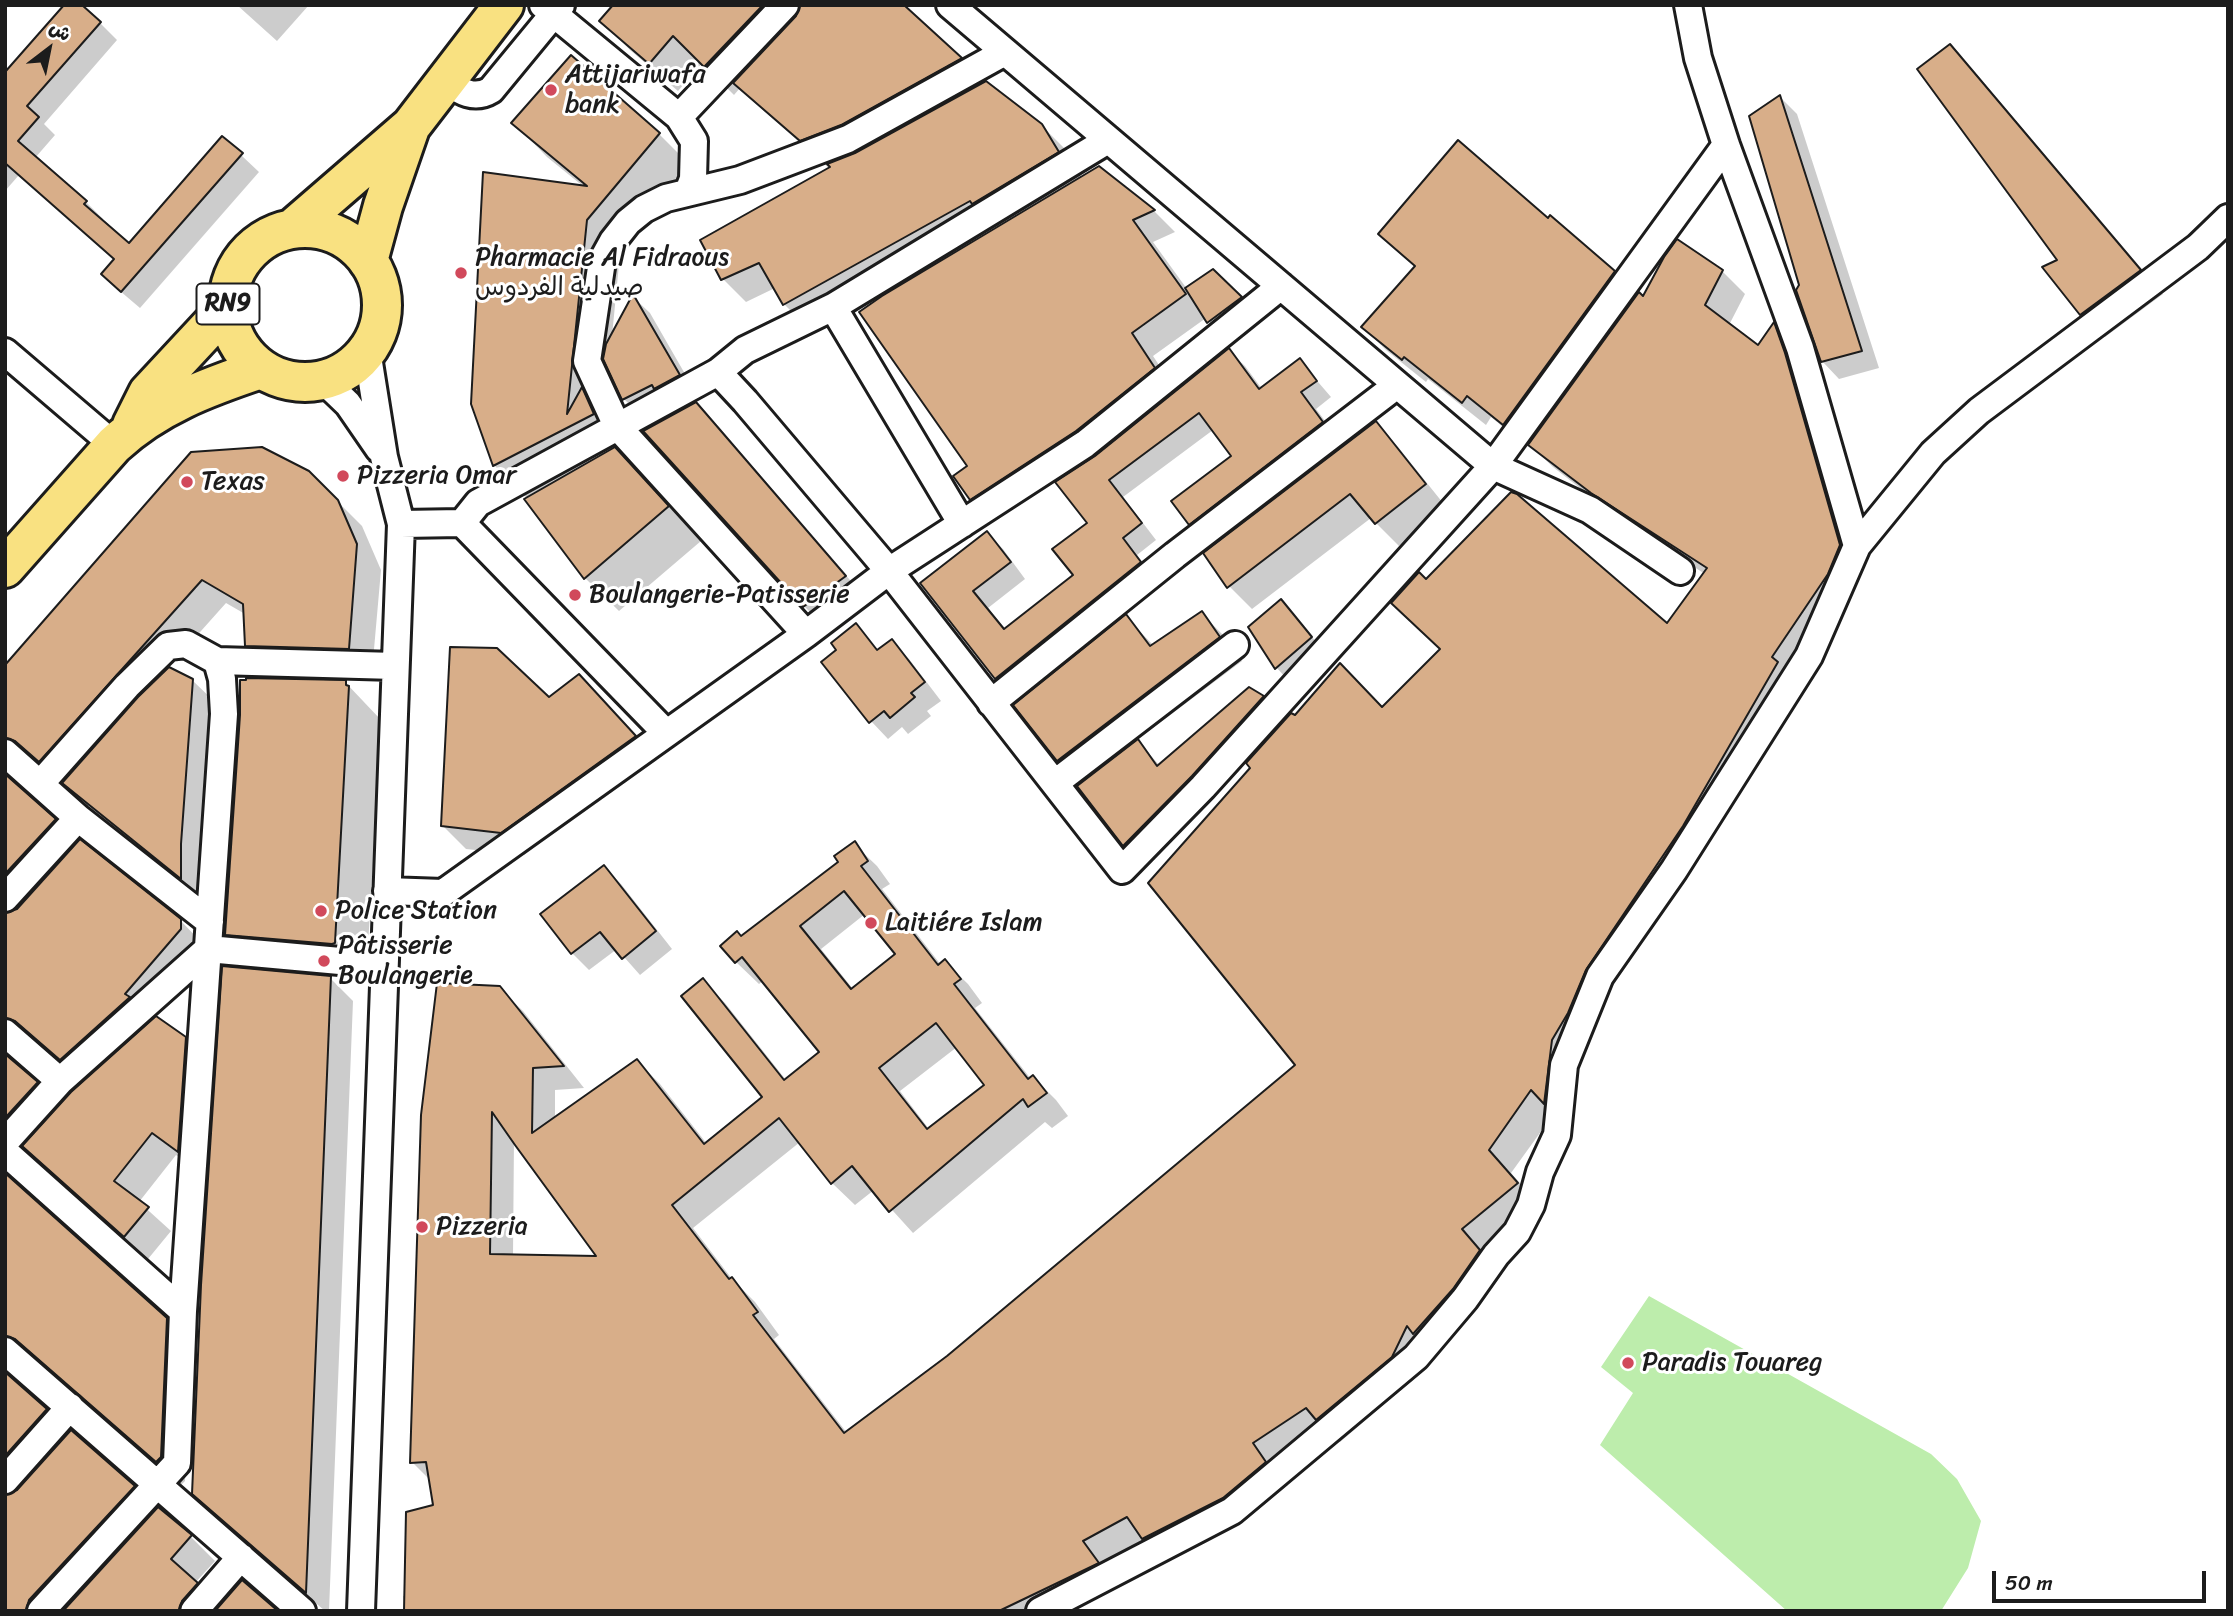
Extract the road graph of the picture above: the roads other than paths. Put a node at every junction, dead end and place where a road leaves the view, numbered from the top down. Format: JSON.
{"nodes":[{"id":1,"x":504,"y":5,"type":"edge"},
{"id":2,"x":785,"y":5,"type":"edge"},
{"id":3,"x":950,"y":5,"type":"edge"},
{"id":4,"x":1688,"y":5,"type":"edge"},
{"id":5,"x":552,"y":8,"type":"edge"},
{"id":6,"x":1005,"y":52,"type":"junction"},
{"id":7,"x":444,"y":80,"type":"junction"},
{"id":8,"x":679,"y":117,"type":"junction"},
{"id":9,"x":411,"y":126,"type":"junction"},
{"id":10,"x":1108,"y":140,"type":"junction"},
{"id":11,"x":1726,"y":145,"type":"junction"},
{"id":12,"x":688,"y":192,"type":"junction"},
{"id":13,"x":2228,"y":219,"type":"edge"},
{"id":14,"x":292,"y":229,"type":"junction"},
{"id":15,"x":368,"y":261,"type":"junction"},
{"id":16,"x":1281,"y":286,"type":"junction"},
{"id":17,"x":832,"y":307,"type":"junction"},
{"id":18,"x":227,"y":308,"type":"junction"},
{"id":19,"x":368,"y":350,"type":"junction"},
{"id":20,"x":5,"y":352,"type":"edge"},
{"id":21,"x":261,"y":369,"type":"junction"},
{"id":22,"x":718,"y":372,"type":"junction"},
{"id":23,"x":323,"y":380,"type":"junction"},
{"id":24,"x":1397,"y":385,"type":"junction"},
{"id":25,"x":617,"y":426,"type":"junction"},
{"id":26,"x":122,"y":438,"type":"junction"},
{"id":27,"x":384,"y":457,"type":"junction"},
{"id":28,"x":1493,"y":466,"type":"junction"},
{"id":29,"x":462,"y":523,"type":"junction"},
{"id":30,"x":401,"y":524,"type":"junction"},
{"id":31,"x":962,"y":524,"type":"junction"},
{"id":32,"x":1857,"y":546,"type":"junction"},
{"id":33,"x":5,"y":568,"type":"edge"},
{"id":34,"x":888,"y":571,"type":"junction"},
{"id":35,"x":1680,"y":571,"type":"dead end"},
{"id":36,"x":806,"y":634,"type":"junction"},
{"id":37,"x":1235,"y":645,"type":"dead end"},
{"id":38,"x":217,"y":661,"type":"junction"},
{"id":39,"x":394,"y":666,"type":"junction"},
{"id":40,"x":991,"y":703,"type":"junction"},
{"id":41,"x":666,"y":733,"type":"junction"},
{"id":42,"x":5,"y":754,"type":"edge"},
{"id":43,"x":1055,"y":783,"type":"junction"},
{"id":44,"x":40,"y":784,"type":"junction"},
{"id":45,"x":78,"y":818,"type":"junction"},
{"id":46,"x":387,"y":891,"type":"junction"},
{"id":47,"x":5,"y":898,"type":"edge"},
{"id":48,"x":210,"y":922,"type":"junction"},
{"id":49,"x":208,"y":948,"type":"junction"},
{"id":50,"x":384,"y":965,"type":"junction"},
{"id":51,"x":5,"y":1032,"type":"edge"},
{"id":52,"x":60,"y":1081,"type":"junction"},
{"id":53,"x":5,"y":1142,"type":"edge"},
{"id":54,"x":5,"y":1152,"type":"edge"},
{"id":55,"x":183,"y":1311,"type":"junction"},
{"id":56,"x":5,"y":1351,"type":"edge"},
{"id":57,"x":70,"y":1407,"type":"junction"},
{"id":58,"x":5,"y":1480,"type":"edge"},
{"id":59,"x":158,"y":1484,"type":"junction"},
{"id":60,"x":241,"y":1557,"type":"junction"},
{"id":61,"x":41,"y":1611,"type":"edge"},
{"id":62,"x":194,"y":1611,"type":"edge"},
{"id":63,"x":302,"y":1611,"type":"edge"},
{"id":64,"x":361,"y":1611,"type":"edge"},
{"id":65,"x":1040,"y":1611,"type":"edge"}],
"edges":[{"from":1,"to":7,"type":"main road","number":"RN9"},
{"from":2,"to":8,"type":"street"},
{"from":3,"to":6,"type":"street"},
{"from":4,"to":11,"type":"street"},
{"from":5,"to":7,"type":"street"},
{"from":5,"to":8,"type":"street"},
{"from":6,"to":10,"type":"street"},
{"from":6,"to":12,"type":"street"},
{"from":7,"to":9,"type":"main road","number":"RN9"},
{"from":8,"to":12,"type":"street"},
{"from":9,"to":14,"type":"main road","number":"RN9"},
{"from":9,"to":15,"type":"main road","number":"RN9"},
{"from":10,"to":16,"type":"street"},
{"from":10,"to":17,"type":"street"},
{"from":11,"to":28,"type":"street"},
{"from":11,"to":32,"type":"street"},
{"from":12,"to":25,"type":"street"},
{"from":13,"to":32,"type":"street"},
{"from":14,"to":15,"type":"main road","number":"RN9"},
{"from":14,"to":18,"type":"main road","number":"RN9"},
{"from":15,"to":19,"type":"main road","number":"RN9"},
{"from":16,"to":24,"type":"street"},
{"from":16,"to":31,"type":"street"},
{"from":17,"to":22,"type":"street"},
{"from":17,"to":31,"type":"street"},
{"from":18,"to":21,"type":"main road","number":"RN9"},
{"from":18,"to":26,"type":"main road","number":"RN9"},
{"from":19,"to":23,"type":"main road","number":"RN9"},
{"from":19,"to":27,"type":"street"},
{"from":20,"to":26,"type":"street"},
{"from":21,"to":23,"type":"main road","number":"RN9"},
{"from":21,"to":26,"type":"main road","number":"RN9"},
{"from":22,"to":25,"type":"street"},
{"from":22,"to":34,"type":"street"},
{"from":23,"to":27,"type":"street"},
{"from":24,"to":28,"type":"street"},
{"from":24,"to":40,"type":"street"},
{"from":25,"to":29,"type":"street"},
{"from":25,"to":36,"type":"street"},
{"from":26,"to":33,"type":"main road","number":"RN9"},
{"from":27,"to":30,"type":"street"},
{"from":28,"to":35,"type":"street"},
{"from":28,"to":43,"type":"street"},
{"from":29,"to":30,"type":"street"},
{"from":29,"to":41,"type":"street"},
{"from":30,"to":39,"type":"street"},
{"from":31,"to":34,"type":"street"},
{"from":32,"to":65,"type":"street"},
{"from":34,"to":36,"type":"street"},
{"from":34,"to":40,"type":"street"},
{"from":36,"to":41,"type":"street"},
{"from":37,"to":43,"type":"street"},
{"from":38,"to":39,"type":"street"},
{"from":38,"to":44,"type":"street"},
{"from":38,"to":48,"type":"street"},
{"from":39,"to":46,"type":"street"},
{"from":40,"to":43,"type":"street"},
{"from":41,"to":46,"type":"street"},
{"from":42,"to":44,"type":"street"},
{"from":44,"to":45,"type":"street"},
{"from":45,"to":47,"type":"street"},
{"from":45,"to":48,"type":"street"},
{"from":46,"to":50,"type":"street"},
{"from":48,"to":49,"type":"street"},
{"from":49,"to":50,"type":"street"},
{"from":49,"to":52,"type":"street"},
{"from":49,"to":55,"type":"street"},
{"from":50,"to":64,"type":"street"},
{"from":51,"to":52,"type":"street"},
{"from":52,"to":53,"type":"street"},
{"from":54,"to":55,"type":"street"},
{"from":55,"to":59,"type":"street"},
{"from":56,"to":57,"type":"street"},
{"from":57,"to":58,"type":"street"},
{"from":57,"to":59,"type":"street"},
{"from":59,"to":60,"type":"street"},
{"from":59,"to":61,"type":"street"},
{"from":60,"to":62,"type":"street"},
{"from":60,"to":63,"type":"street"}]}
